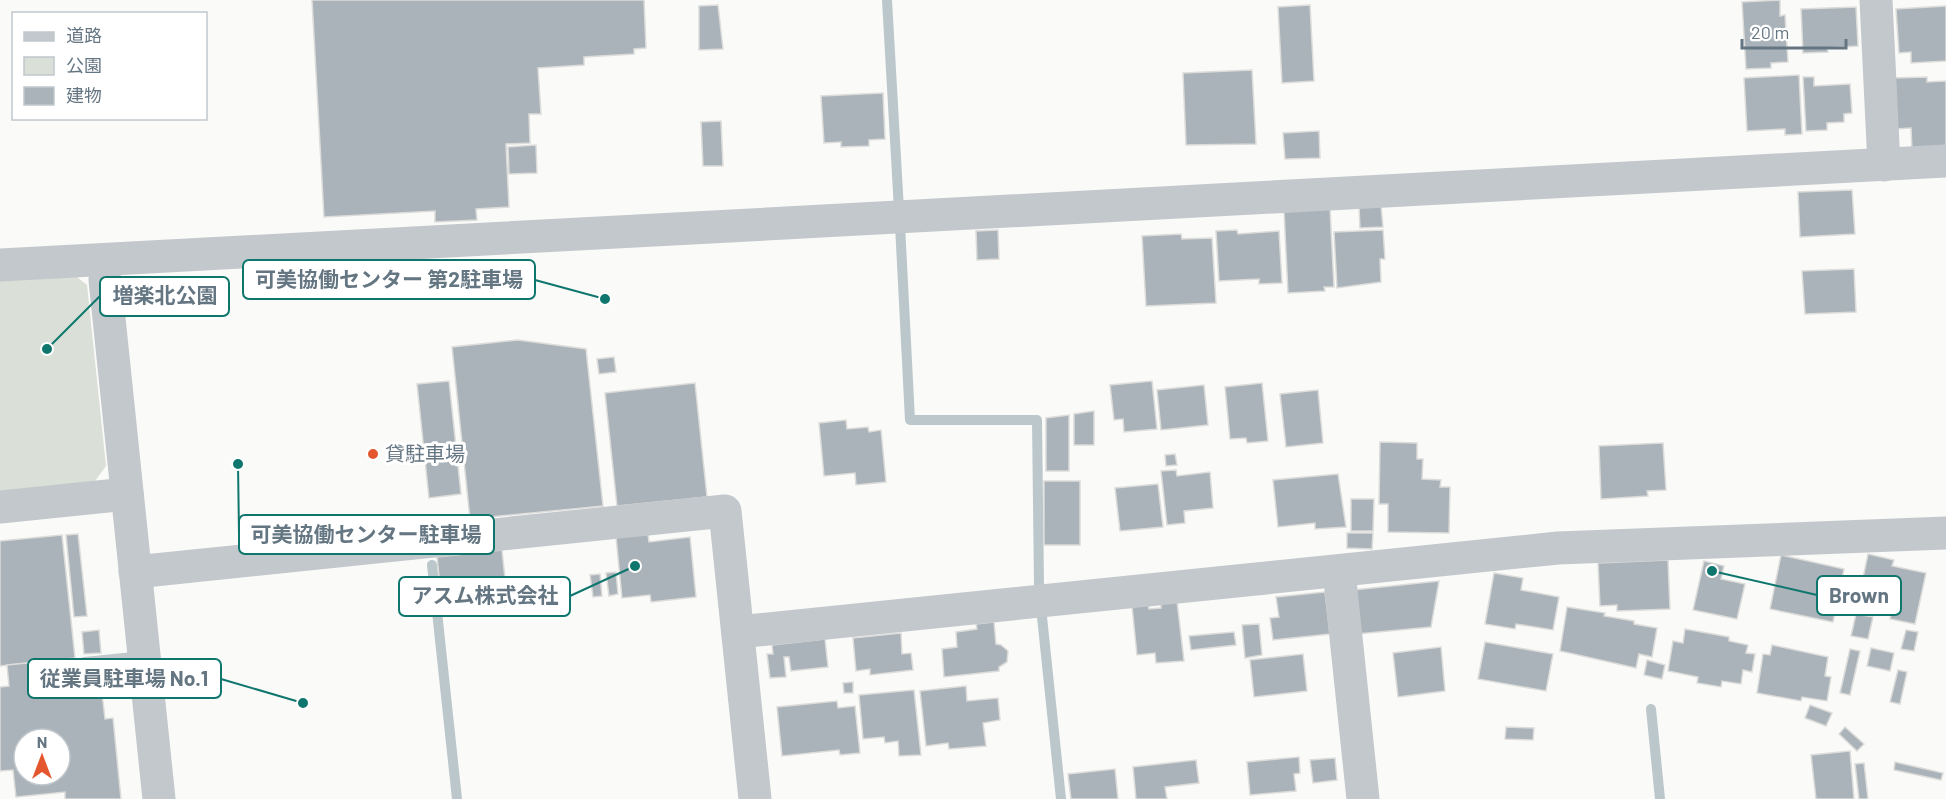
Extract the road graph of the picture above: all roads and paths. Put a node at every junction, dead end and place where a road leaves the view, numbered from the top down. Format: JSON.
{"nodes":[{"id":1,"x":1876,"y":0,"type":"edge"},
{"id":2,"x":1946,"y":161,"type":"edge"},
{"id":3,"x":1884,"y":165,"type":"junction"},
{"id":4,"x":0,"y":265,"type":"edge"},
{"id":5,"x":105,"y":280,"type":"dead end"},
{"id":6,"x":127,"y":494,"type":"junction"},
{"id":7,"x":0,"y":507,"type":"edge"},
{"id":8,"x":1946,"y":532,"type":"edge"},
{"id":9,"x":1339,"y":570,"type":"junction"},
{"id":10,"x":135,"y":572,"type":"junction"},
{"id":11,"x":738,"y":632,"type":"junction"},
{"id":12,"x":144,"y":661,"type":"junction"},
{"id":13,"x":85,"y":668,"type":"dead end"},
{"id":14,"x":159,"y":799,"type":"edge"},
{"id":15,"x":755,"y":799,"type":"edge"},
{"id":16,"x":1363,"y":799,"type":"edge"}],
"edges":[{"from":1,"to":3,"type":"street"},
{"from":2,"to":3,"type":"street"},
{"from":3,"to":4,"type":"street"},
{"from":5,"to":6,"type":"street"},
{"from":6,"to":7,"type":"street"},
{"from":6,"to":10,"type":"street"},
{"from":8,"to":9,"type":"street"},
{"from":9,"to":11,"type":"street"},
{"from":9,"to":16,"type":"street"},
{"from":10,"to":11,"type":"street"},
{"from":10,"to":12,"type":"street"},
{"from":11,"to":15,"type":"street"},
{"from":12,"to":13,"type":"lane"},
{"from":12,"to":14,"type":"street"}]}
